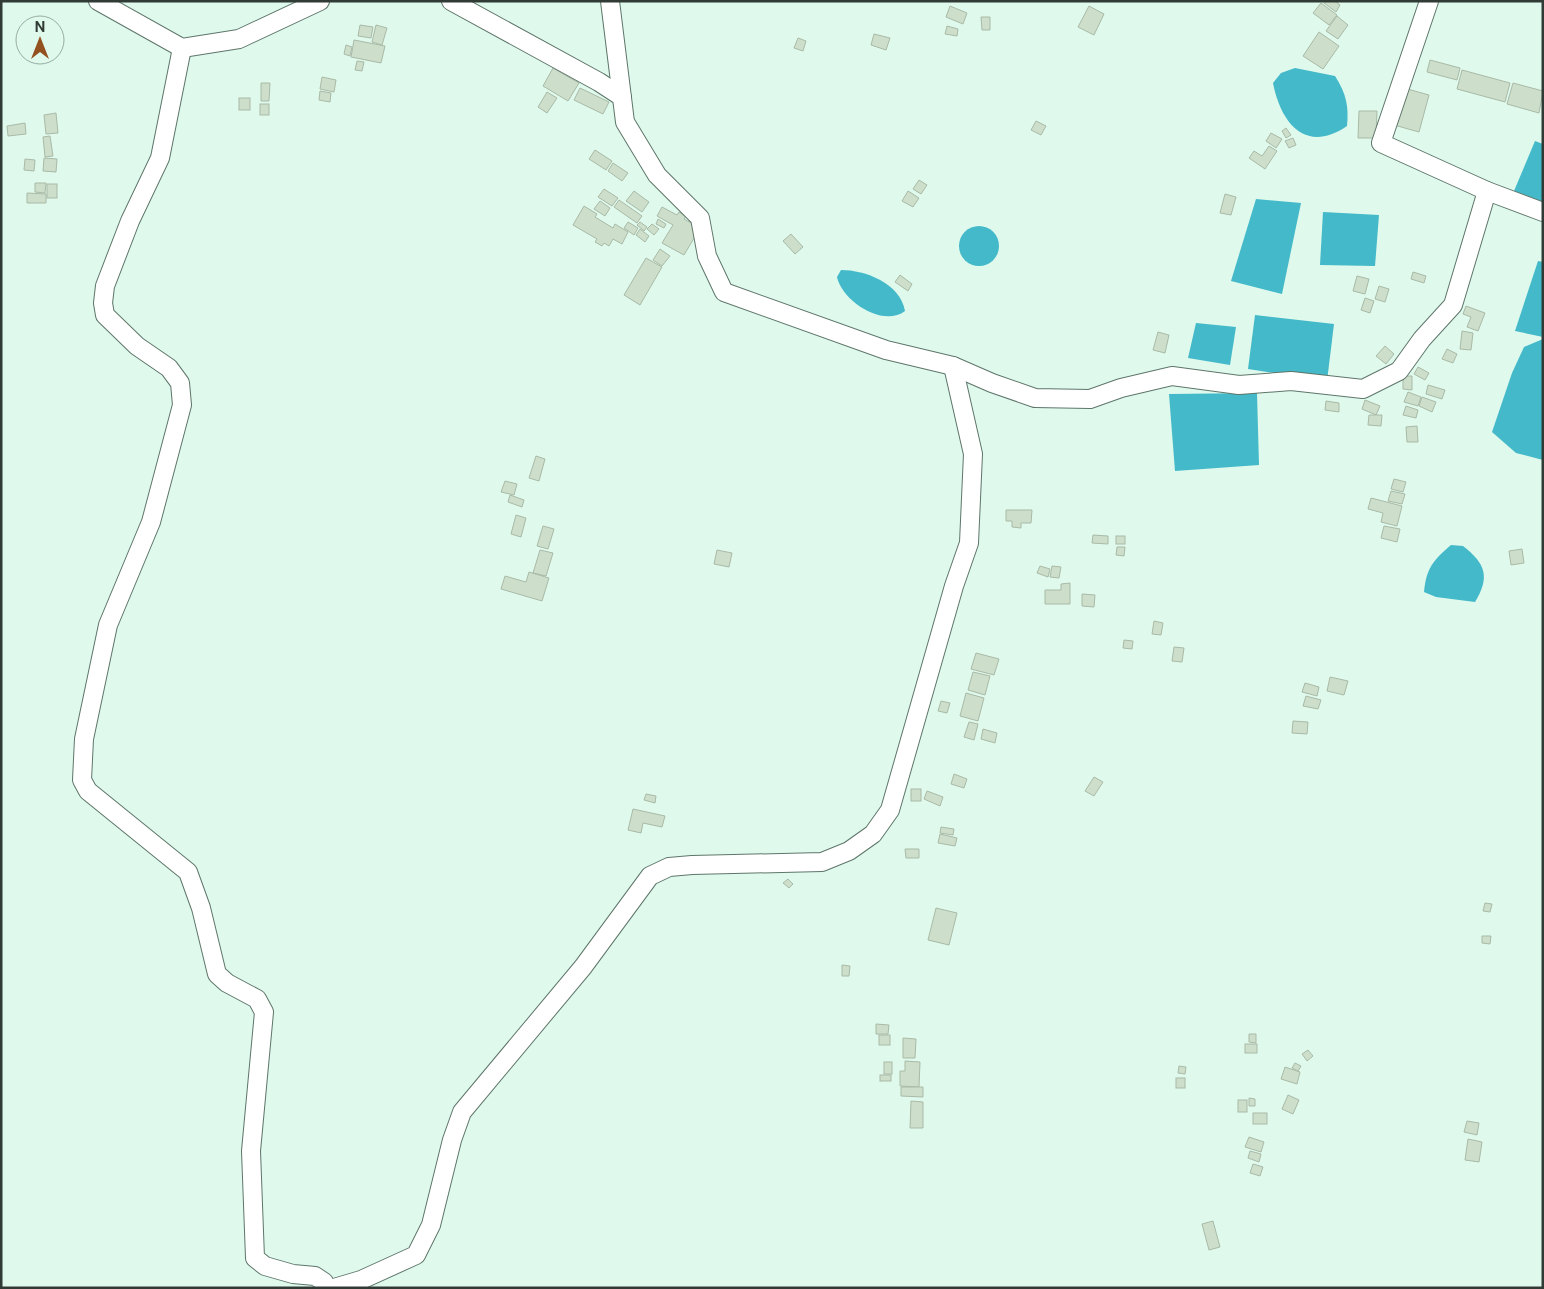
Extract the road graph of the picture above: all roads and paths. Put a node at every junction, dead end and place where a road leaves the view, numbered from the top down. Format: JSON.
{"nodes":[{"id":1,"x":98,"y":1,"type":"edge"},
{"id":2,"x":320,"y":1,"type":"edge"},
{"id":3,"x":451,"y":1,"type":"edge"},
{"id":4,"x":610,"y":1,"type":"edge"},
{"id":5,"x":1429,"y":1,"type":"edge"},
{"id":6,"x":182,"y":48,"type":"junction"},
{"id":7,"x":622,"y":97,"type":"junction"},
{"id":8,"x":1486,"y":191,"type":"junction"},
{"id":9,"x":1543,"y":212,"type":"edge"},
{"id":10,"x":953,"y":366,"type":"junction"},
{"id":11,"x":327,"y":1288,"type":"edge"},
{"id":12,"x":334,"y":1288,"type":"edge"}],
"edges":[{"from":1,"to":6,"type":"street"},
{"from":2,"to":6,"type":"street"},
{"from":3,"to":7,"type":"street"},
{"from":4,"to":7,"type":"street"},
{"from":5,"to":8,"type":"street"},
{"from":6,"to":11,"type":"street"},
{"from":7,"to":10,"type":"street"},
{"from":8,"to":9,"type":"street"},
{"from":8,"to":10,"type":"street"},
{"from":10,"to":12,"type":"street"}]}
